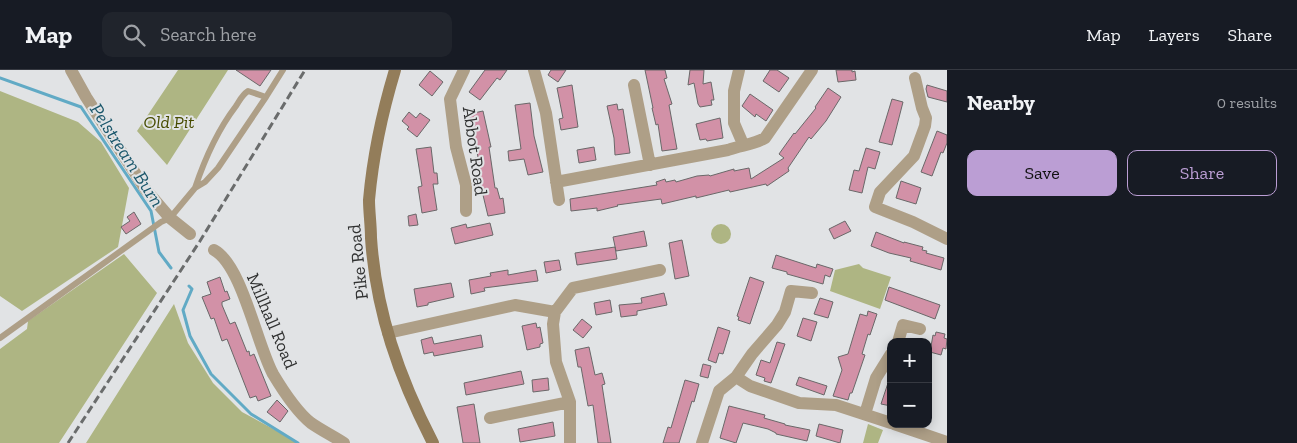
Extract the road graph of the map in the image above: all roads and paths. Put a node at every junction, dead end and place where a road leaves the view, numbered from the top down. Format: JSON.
{"nodes":[{"id":1,"x":70,"y":70,"type":"edge"},
{"id":2,"x":283,"y":70,"type":"edge"},
{"id":3,"x":395,"y":70,"type":"edge"},
{"id":4,"x":464,"y":70,"type":"edge"},
{"id":5,"x":534,"y":70,"type":"edge"},
{"id":6,"x":739,"y":70,"type":"edge"},
{"id":7,"x":812,"y":70,"type":"edge"},
{"id":8,"x":915,"y":78,"type":"dead end"},
{"id":9,"x":632,"y":94,"type":"dead end"},
{"id":10,"x":266,"y":97,"type":"junction"},
{"id":11,"x":743,"y":144,"type":"junction"},
{"id":12,"x":650,"y":165,"type":"junction"},
{"id":13,"x":556,"y":182,"type":"junction"},
{"id":14,"x":195,"y":188,"type":"junction"},
{"id":15,"x":559,"y":200,"type":"dead end"},
{"id":16,"x":466,"y":211,"type":"dead end"},
{"id":17,"x":165,"y":220,"type":"junction"},
{"id":18,"x":190,"y":234,"type":"dead end"},
{"id":19,"x":947,"y":239,"type":"edge"},
{"id":20,"x":214,"y":250,"type":"dead end"},
{"id":21,"x":660,"y":270,"type":"dead end"},
{"id":22,"x":812,"y":293,"type":"dead end"},
{"id":23,"x":555,"y":312,"type":"junction"},
{"id":24,"x":920,"y":329,"type":"dead end"},
{"id":25,"x":388,"y":333,"type":"junction"},
{"id":26,"x":0,"y":338,"type":"edge"},
{"id":27,"x":899,"y":338,"type":"edge"},
{"id":28,"x":887,"y":360,"type":"edge"},
{"id":29,"x":736,"y":377,"type":"junction"},
{"id":30,"x":570,"y":402,"type":"junction"},
{"id":31,"x":865,"y":414,"type":"junction"},
{"id":32,"x":490,"y":418,"type":"dead end"},
{"id":33,"x":887,"y":422,"type":"edge"},
{"id":34,"x":900,"y":428,"type":"edge"},
{"id":35,"x":922,"y":439,"type":"edge"},
{"id":36,"x":947,"y":442,"type":"edge"},
{"id":37,"x":344,"y":443,"type":"edge"},
{"id":38,"x":432,"y":443,"type":"edge"},
{"id":39,"x":570,"y":443,"type":"edge"},
{"id":40,"x":702,"y":443,"type":"edge"}],
"edges":[{"from":1,"to":17,"type":"street"},
{"from":2,"to":10,"type":"lane"},
{"from":3,"to":25,"type":"street","name":"Pike Road"},
{"from":4,"to":16,"type":"street","name":"Abbot Road"},
{"from":5,"to":13,"type":"street"},
{"from":6,"to":11,"type":"street"},
{"from":7,"to":11,"type":"street"},
{"from":8,"to":19,"type":"street"},
{"from":9,"to":12,"type":"street"},
{"from":10,"to":14,"type":"lane"},
{"from":10,"to":14,"type":"lane"},
{"from":11,"to":12,"type":"street"},
{"from":12,"to":13,"type":"street"},
{"from":13,"to":15,"type":"street"},
{"from":14,"to":17,"type":"lane"},
{"from":17,"to":18,"type":"street"},
{"from":17,"to":26,"type":"lane"},
{"from":20,"to":37,"type":"street","name":"Millhall Road"},
{"from":21,"to":23,"type":"street"},
{"from":22,"to":29,"type":"street"},
{"from":23,"to":25,"type":"street"},
{"from":23,"to":30,"type":"street"},
{"from":24,"to":27,"type":"street"},
{"from":25,"to":38,"type":"street","name":"Pike Road"},
{"from":28,"to":31,"type":"street"},
{"from":29,"to":31,"type":"street"},
{"from":29,"to":40,"type":"street"},
{"from":30,"to":32,"type":"street"},
{"from":30,"to":39,"type":"street"},
{"from":31,"to":33,"type":"street"},
{"from":34,"to":35,"type":"street"},
{"from":35,"to":36,"type":"street"}]}
